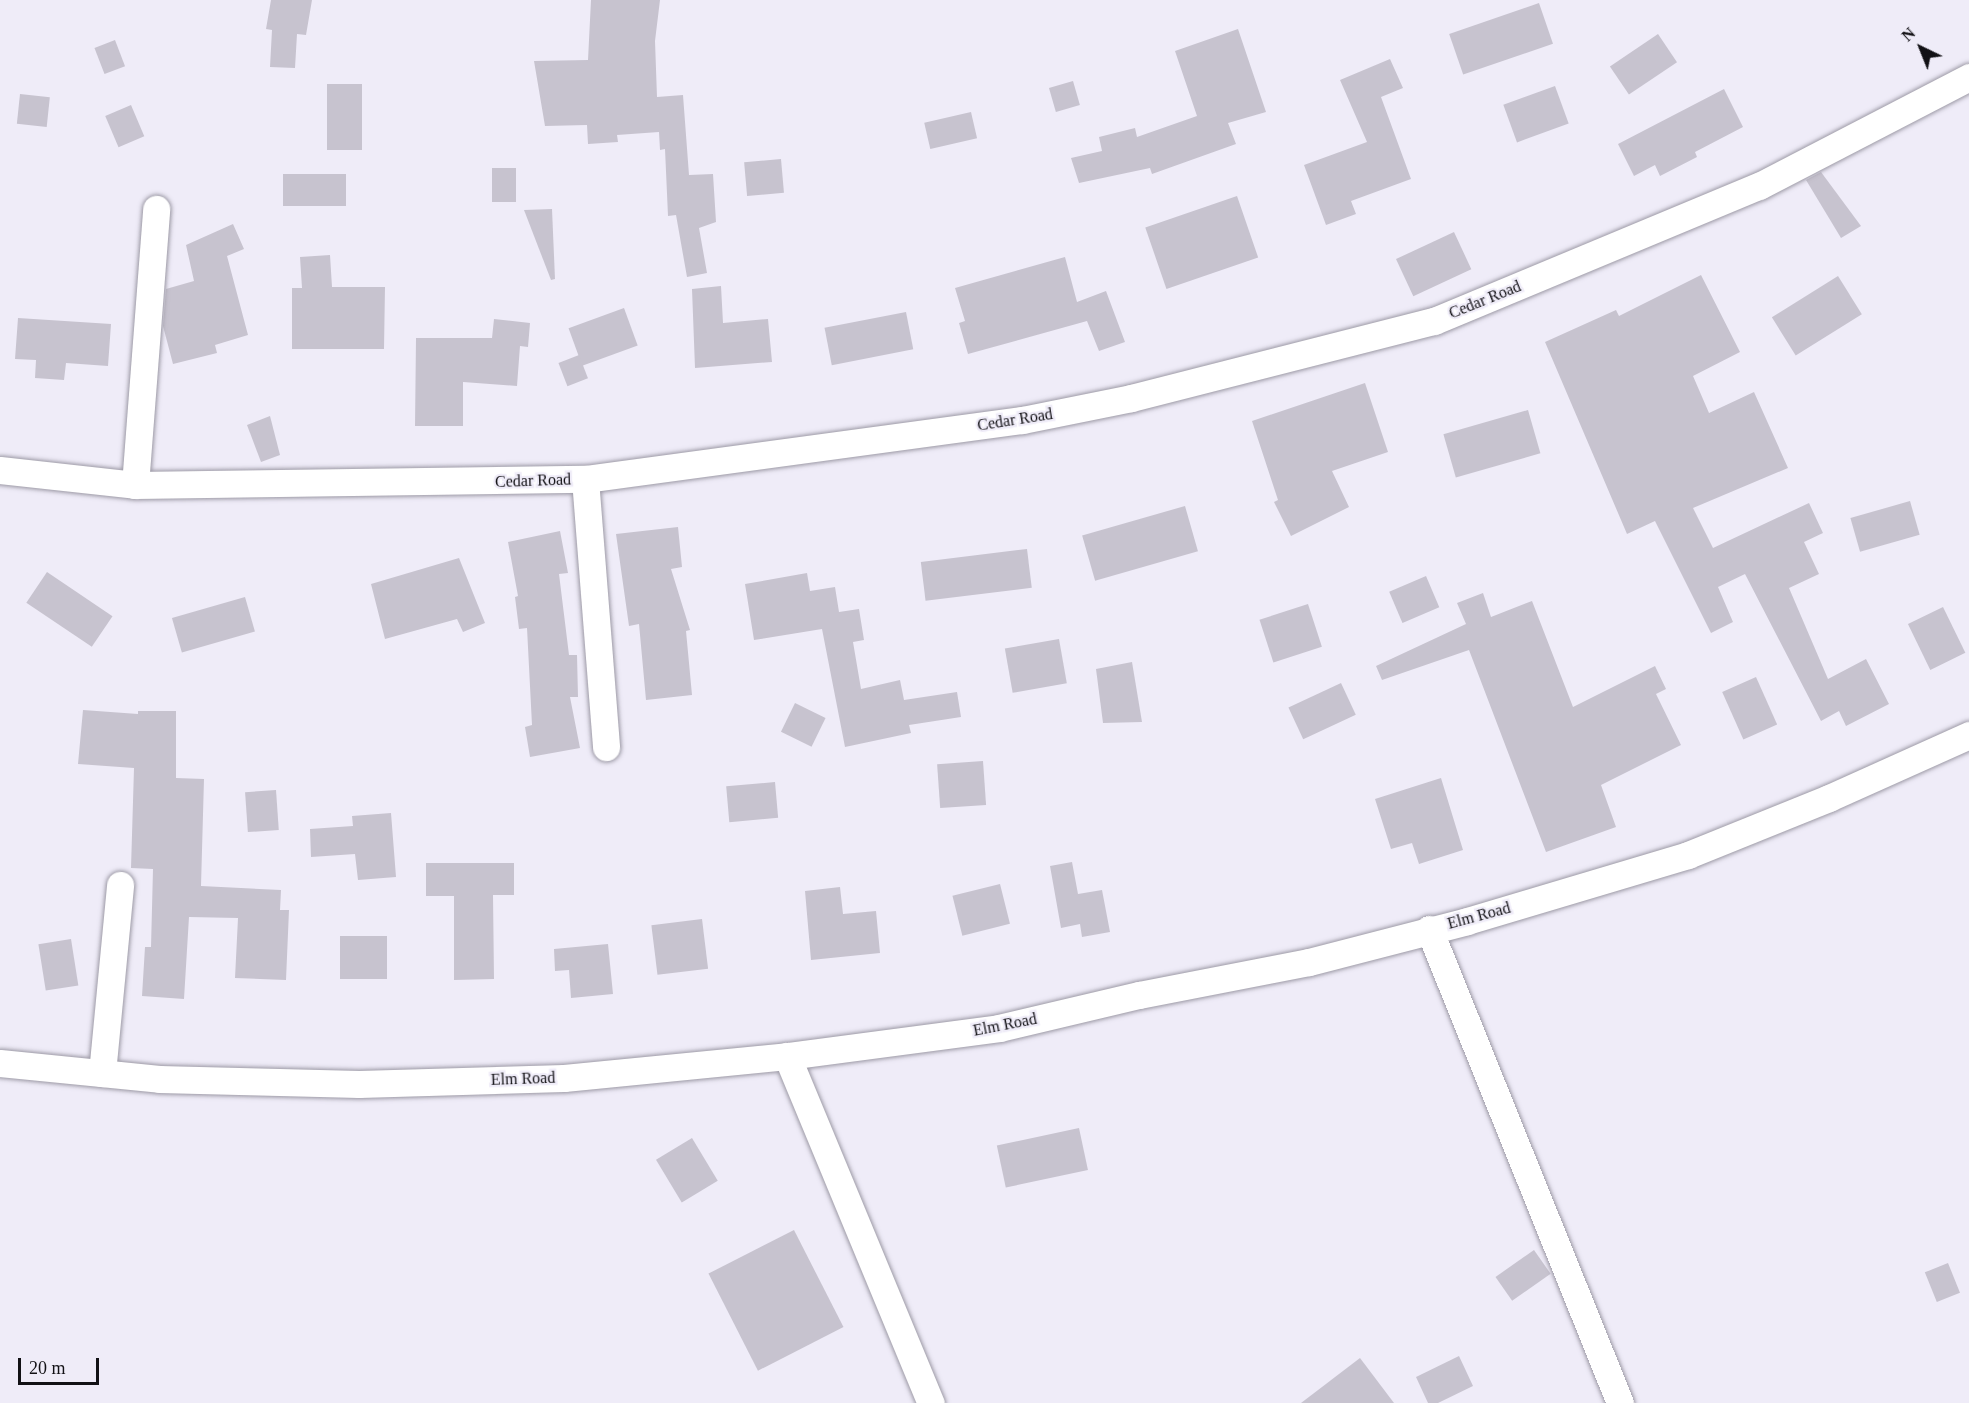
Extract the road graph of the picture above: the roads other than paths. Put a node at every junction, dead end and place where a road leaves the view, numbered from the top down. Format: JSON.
{"nodes":[{"id":1,"x":1969,"y":77,"type":"edge"},
{"id":2,"x":156,"y":209,"type":"dead end"},
{"id":3,"x":0,"y":470,"type":"edge"},
{"id":4,"x":585,"y":479,"type":"junction"},
{"id":5,"x":135,"y":485,"type":"junction"},
{"id":6,"x":1969,"y":735,"type":"edge"},
{"id":7,"x":606,"y":747,"type":"dead end"},
{"id":8,"x":120,"y":885,"type":"dead end"},
{"id":9,"x":1430,"y":928,"type":"junction"},
{"id":10,"x":788,"y":1056,"type":"junction"},
{"id":11,"x":0,"y":1063,"type":"edge"},
{"id":12,"x":102,"y":1073,"type":"junction"},
{"id":13,"x":931,"y":1403,"type":"edge"},
{"id":14,"x":1620,"y":1403,"type":"edge"}],
"edges":[{"from":1,"to":4,"type":"street","name":"Cedar Road"},
{"from":2,"to":5,"type":"street"},
{"from":3,"to":5,"type":"street","name":"Cedar Road"},
{"from":4,"to":5,"type":"street","name":"Cedar Road"},
{"from":4,"to":7,"type":"street"},
{"from":6,"to":9,"type":"street","name":"Elm Road"},
{"from":8,"to":12,"type":"street"},
{"from":9,"to":10,"type":"street","name":"Elm Road"},
{"from":9,"to":14,"type":"street"},
{"from":10,"to":12,"type":"street","name":"Elm Road"},
{"from":10,"to":13,"type":"street"},
{"from":11,"to":12,"type":"street","name":"Elm Road"}]}
